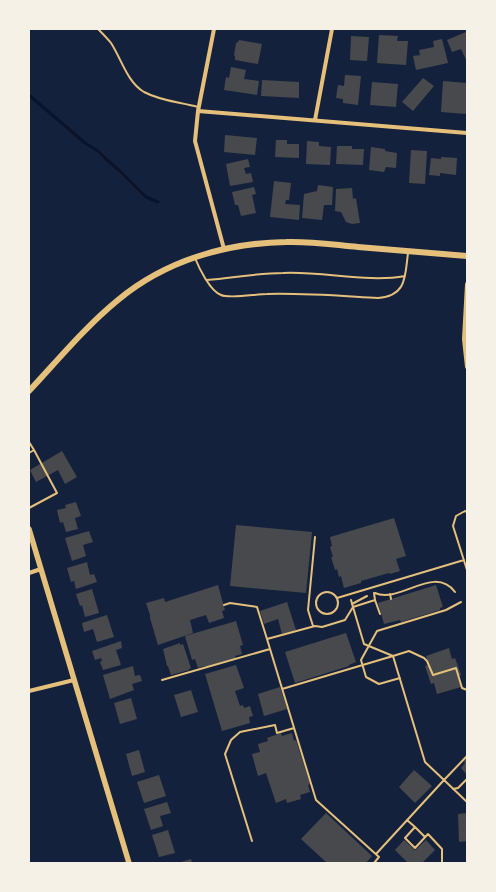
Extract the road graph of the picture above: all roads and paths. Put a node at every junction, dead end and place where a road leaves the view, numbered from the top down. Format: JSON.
{"nodes":[{"id":1,"x":98,"y":29,"type":"edge"},
{"id":2,"x":214,"y":29,"type":"edge"},
{"id":3,"x":332,"y":29,"type":"edge"},
{"id":4,"x":199,"y":109,"type":"junction"},
{"id":5,"x":316,"y":120,"type":"junction"},
{"id":6,"x":467,"y":133,"type":"edge"},
{"id":7,"x":224,"y":249,"type":"junction"},
{"id":8,"x":408,"y":251,"type":"junction"},
{"id":9,"x":467,"y":256,"type":"edge"},
{"id":10,"x":195,"y":257,"type":"junction"},
{"id":11,"x":405,"y":276,"type":"junction"},
{"id":12,"x":207,"y":280,"type":"junction"},
{"id":13,"x":467,"y":284,"type":"edge"},
{"id":14,"x":467,"y":367,"type":"edge"},
{"id":15,"x":29,"y":391,"type":"edge"},
{"id":16,"x":29,"y":442,"type":"edge"},
{"id":17,"x":34,"y":450,"type":"junction"},
{"id":18,"x":29,"y":453,"type":"edge"},
{"id":19,"x":29,"y":508,"type":"edge"},
{"id":20,"x":467,"y":512,"type":"edge"},
{"id":21,"x":29,"y":529,"type":"edge"},
{"id":22,"x":315,"y":537,"type":"dead end"},
{"id":23,"x":464,"y":560,"type":"junction"},
{"id":24,"x":41,"y":569,"type":"junction"},
{"id":25,"x":467,"y":570,"type":"edge"},
{"id":26,"x":29,"y":573,"type":"edge"},
{"id":27,"x":455,"y":592,"type":"dead end"},
{"id":28,"x":349,"y":594,"type":"junction"},
{"id":29,"x":390,"y":594,"type":"junction"},
{"id":30,"x":337,"y":598,"type":"junction"},
{"id":31,"x":391,"y":599,"type":"dead end"},
{"id":32,"x":375,"y":600,"type":"junction"},
{"id":33,"x":461,"y":602,"type":"dead end"},
{"id":34,"x":224,"y":605,"type":"dead end"},
{"id":35,"x":353,"y":607,"type":"junction"},
{"id":36,"x":380,"y":614,"type":"dead end"},
{"id":37,"x":313,"y":626,"type":"junction"},
{"id":38,"x":267,"y":639,"type":"junction"},
{"id":39,"x":368,"y":646,"type":"junction"},
{"id":40,"x":270,"y":649,"type":"junction"},
{"id":41,"x":393,"y":656,"type":"junction"},
{"id":42,"x":362,"y":665,"type":"junction"},
{"id":43,"x":400,"y":678,"type":"junction"},
{"id":44,"x":74,"y":680,"type":"junction"},
{"id":45,"x":162,"y":680,"type":"dead end"},
{"id":46,"x":282,"y":689,"type":"junction"},
{"id":47,"x":467,"y":690,"type":"edge"},
{"id":48,"x":29,"y":691,"type":"edge"},
{"id":49,"x":294,"y":728,"type":"junction"},
{"id":50,"x":467,"y":756,"type":"edge"},
{"id":51,"x":467,"y":779,"type":"edge"},
{"id":52,"x":444,"y":780,"type":"junction"},
{"id":53,"x":453,"y":789,"type":"junction"},
{"id":54,"x":467,"y":802,"type":"edge"},
{"id":55,"x":407,"y":820,"type":"junction"},
{"id":56,"x":415,"y":827,"type":"junction"},
{"id":57,"x":425,"y":838,"type":"junction"},
{"id":58,"x":252,"y":841,"type":"dead end"},
{"id":59,"x":376,"y":854,"type":"junction"},
{"id":60,"x":129,"y":863,"type":"edge"},
{"id":61,"x":374,"y":863,"type":"edge"},
{"id":62,"x":442,"y":863,"type":"edge"}],
"edges":[{"from":1,"to":4,"type":"lane"},
{"from":2,"to":4,"type":"street"},
{"from":3,"to":5,"type":"street"},
{"from":4,"to":5,"type":"street"},
{"from":4,"to":7,"type":"street"},
{"from":5,"to":6,"type":"street"},
{"from":7,"to":8,"type":"main road"},
{"from":7,"to":10,"type":"main road"},
{"from":8,"to":9,"type":"main road"},
{"from":8,"to":11,"type":"lane"},
{"from":10,"to":12,"type":"lane"},
{"from":10,"to":15,"type":"main road"},
{"from":11,"to":12,"type":"lane"},
{"from":11,"to":12,"type":"lane"},
{"from":13,"to":14,"type":"street"},
{"from":16,"to":17,"type":"lane"},
{"from":17,"to":18,"type":"lane"},
{"from":17,"to":19,"type":"lane"},
{"from":20,"to":23,"type":"lane"},
{"from":21,"to":24,"type":"street"},
{"from":22,"to":37,"type":"path"},
{"from":23,"to":25,"type":"lane"},
{"from":23,"to":28,"type":"lane"},
{"from":24,"to":26,"type":"street"},
{"from":24,"to":44,"type":"street"},
{"from":27,"to":29,"type":"path"},
{"from":28,"to":30,"type":"lane"},
{"from":28,"to":35,"type":"path"},
{"from":29,"to":31,"type":"path"},
{"from":29,"to":32,"type":"path"},
{"from":30,"to":30,"type":"lane"},
{"from":32,"to":35,"type":"path"},
{"from":32,"to":36,"type":"path"},
{"from":33,"to":39,"type":"path"},
{"from":34,"to":38,"type":"path"},
{"from":35,"to":37,"type":"path"},
{"from":35,"to":39,"type":"path"},
{"from":37,"to":38,"type":"path"},
{"from":38,"to":40,"type":"path"},
{"from":39,"to":41,"type":"path"},
{"from":39,"to":42,"type":"path"},
{"from":40,"to":45,"type":"path"},
{"from":40,"to":46,"type":"path"},
{"from":41,"to":42,"type":"path"},
{"from":41,"to":43,"type":"path"},
{"from":41,"to":47,"type":"path"},
{"from":42,"to":43,"type":"path"},
{"from":42,"to":46,"type":"path"},
{"from":43,"to":52,"type":"path"},
{"from":44,"to":48,"type":"street"},
{"from":44,"to":60,"type":"street"},
{"from":46,"to":49,"type":"path"},
{"from":49,"to":58,"type":"path"},
{"from":49,"to":59,"type":"path"},
{"from":50,"to":52,"type":"path"},
{"from":51,"to":53,"type":"path"},
{"from":52,"to":53,"type":"path"},
{"from":52,"to":55,"type":"path"},
{"from":53,"to":54,"type":"path"},
{"from":55,"to":56,"type":"path"},
{"from":55,"to":59,"type":"path"},
{"from":56,"to":57,"type":"path"},
{"from":56,"to":57,"type":"path"},
{"from":57,"to":62,"type":"path"},
{"from":59,"to":61,"type":"path"}]}
